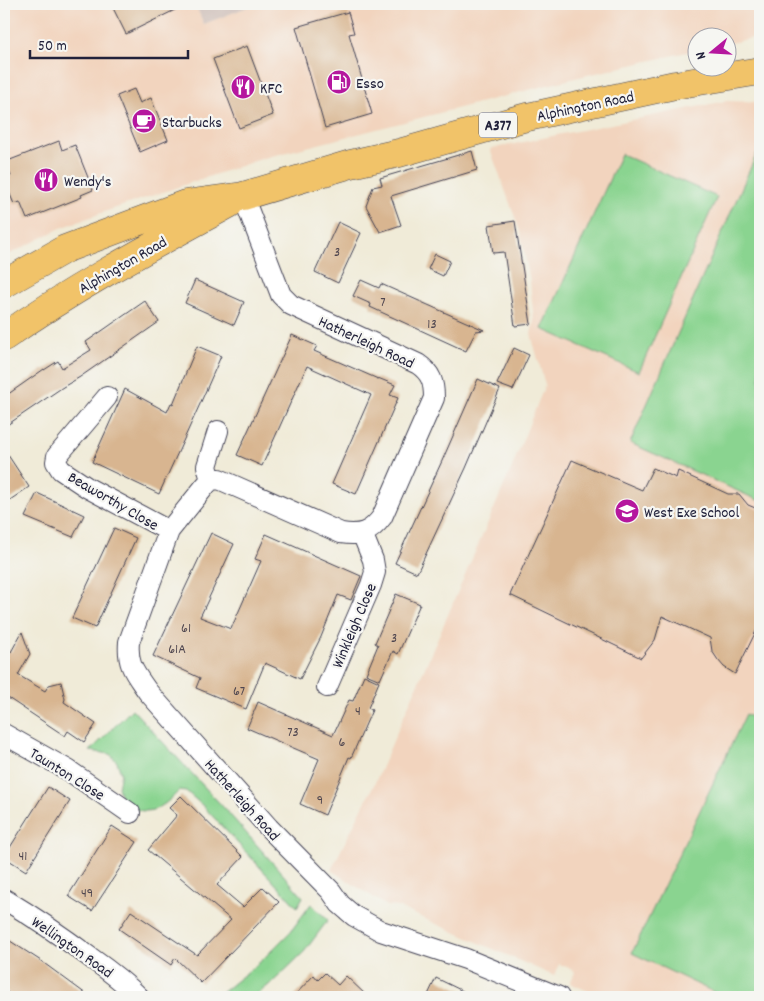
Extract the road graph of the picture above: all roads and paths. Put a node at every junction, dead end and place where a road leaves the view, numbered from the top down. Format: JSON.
{"nodes":[{"id":1,"x":759,"y":72,"type":"edge"},
{"id":2,"x":243,"y":196,"type":"junction"},
{"id":3,"x":8,"y":279,"type":"edge"},
{"id":4,"x":39,"y":312,"type":"junction"},
{"id":5,"x":4,"y":326,"type":"edge"},
{"id":6,"x":4,"y":337,"type":"edge"},
{"id":7,"x":107,"y":397,"type":"dead end"},
{"id":8,"x":218,"y":431,"type":"dead end"},
{"id":9,"x":211,"y":480,"type":"junction"},
{"id":10,"x":169,"y":531,"type":"junction"},
{"id":11,"x":362,"y":534,"type":"junction"},
{"id":12,"x":327,"y":687,"type":"dead end"},
{"id":13,"x":4,"y":734,"type":"edge"},
{"id":14,"x":130,"y":813,"type":"dead end"},
{"id":15,"x":4,"y":899,"type":"edge"},
{"id":16,"x":139,"y":997,"type":"edge"},
{"id":17,"x":559,"y":997,"type":"edge"}],
"edges":[{"from":1,"to":2,"type":"highway","name":"Alphington Road","number":"A377"},
{"from":2,"to":3,"type":"highway","name":"Alphington Road","number":"A377"},
{"from":2,"to":4,"type":"highway","name":"Alphington Road","number":"A377"},
{"from":2,"to":11,"type":"street","name":"Hatherleigh Road"},
{"from":4,"to":5,"type":"street"},
{"from":4,"to":6,"type":"highway","name":"Alphington Road","number":"A377"},
{"from":7,"to":10,"type":"street","name":"Beaworthy Close"},
{"from":8,"to":9,"type":"street"},
{"from":9,"to":10,"type":"street","name":"Hatherleigh Road"},
{"from":9,"to":11,"type":"street"},
{"from":10,"to":17,"type":"street","name":"Hatherleigh Road"},
{"from":11,"to":12,"type":"street","name":"Winkleigh Close"},
{"from":13,"to":14,"type":"street","name":"Taunton Close"},
{"from":15,"to":16,"type":"street","name":"Wellington Road"}]}
